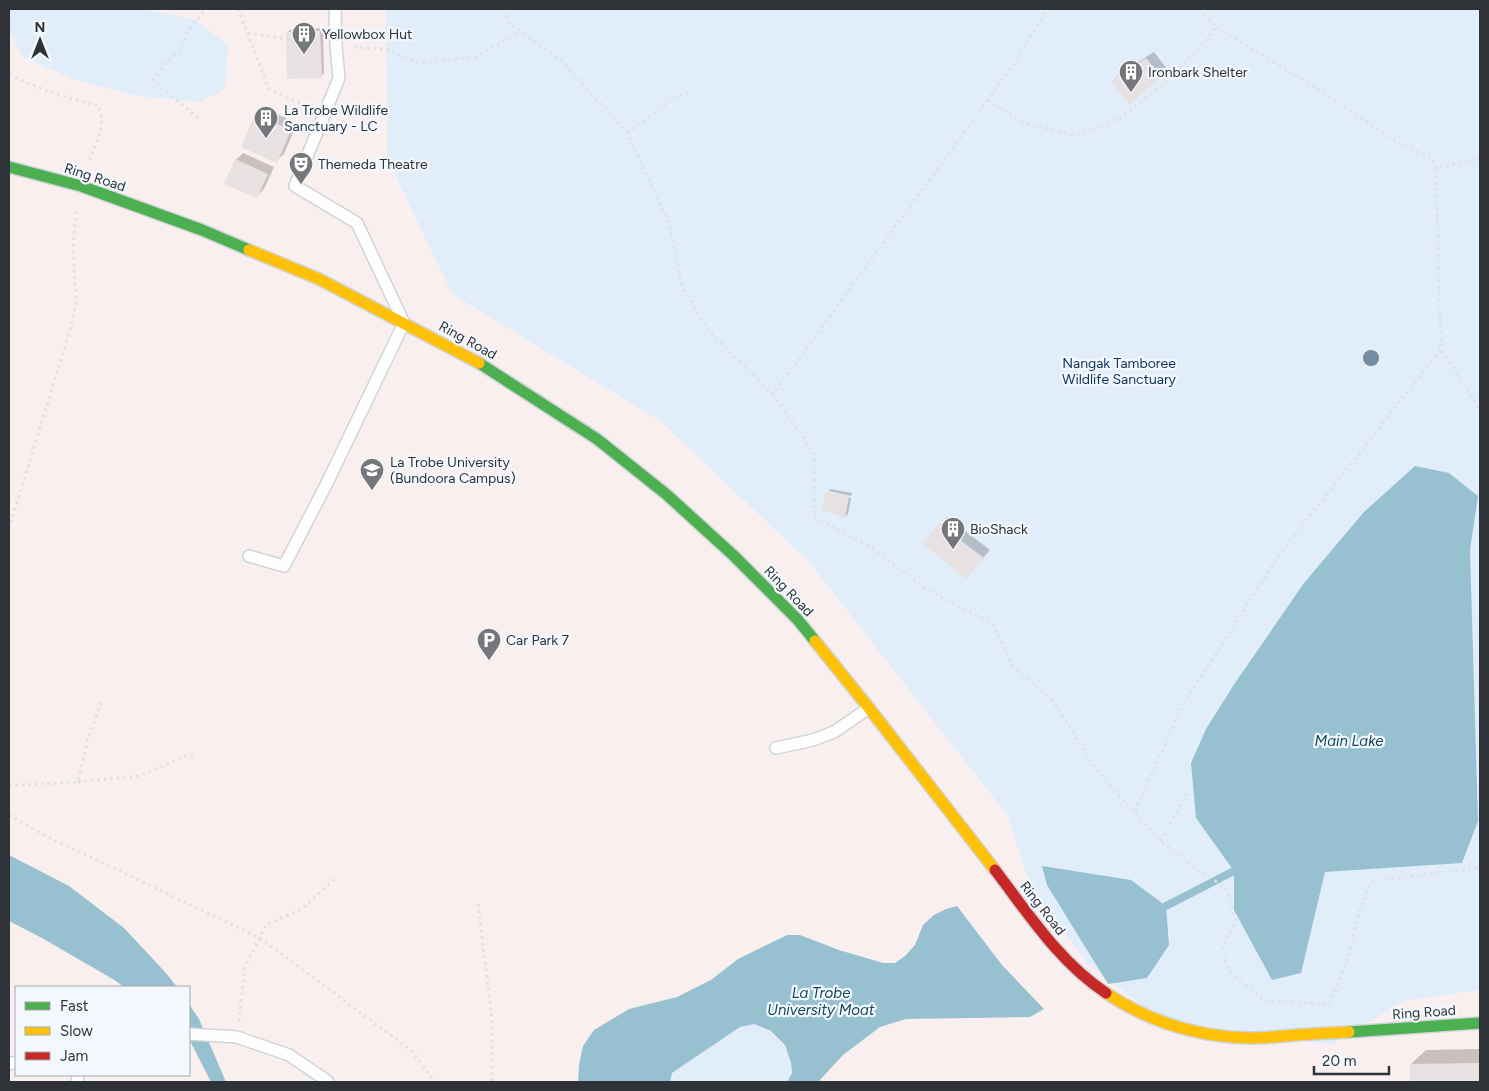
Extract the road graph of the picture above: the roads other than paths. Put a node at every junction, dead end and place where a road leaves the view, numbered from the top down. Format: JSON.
{"nodes":[{"id":1,"x":335,"y":9,"type":"edge"},
{"id":2,"x":9,"y":167,"type":"edge"},
{"id":3,"x":404,"y":323,"type":"junction"},
{"id":4,"x":248,"y":556,"type":"dead end"},
{"id":5,"x":869,"y":708,"type":"junction"},
{"id":6,"x":776,"y":748,"type":"dead end"},
{"id":7,"x":1480,"y":1023,"type":"edge"},
{"id":8,"x":190,"y":1034,"type":"edge"},
{"id":9,"x":328,"y":1082,"type":"edge"}],
"edges":[{"from":1,"to":3,"type":"lane"},
{"from":2,"to":3,"type":"street","name":"Ring Road"},
{"from":3,"to":4,"type":"lane"},
{"from":3,"to":5,"type":"street","name":"Ring Road"},
{"from":5,"to":6,"type":"lane"},
{"from":5,"to":7,"type":"street","name":"Ring Road"},
{"from":8,"to":9,"type":"lane"}]}
